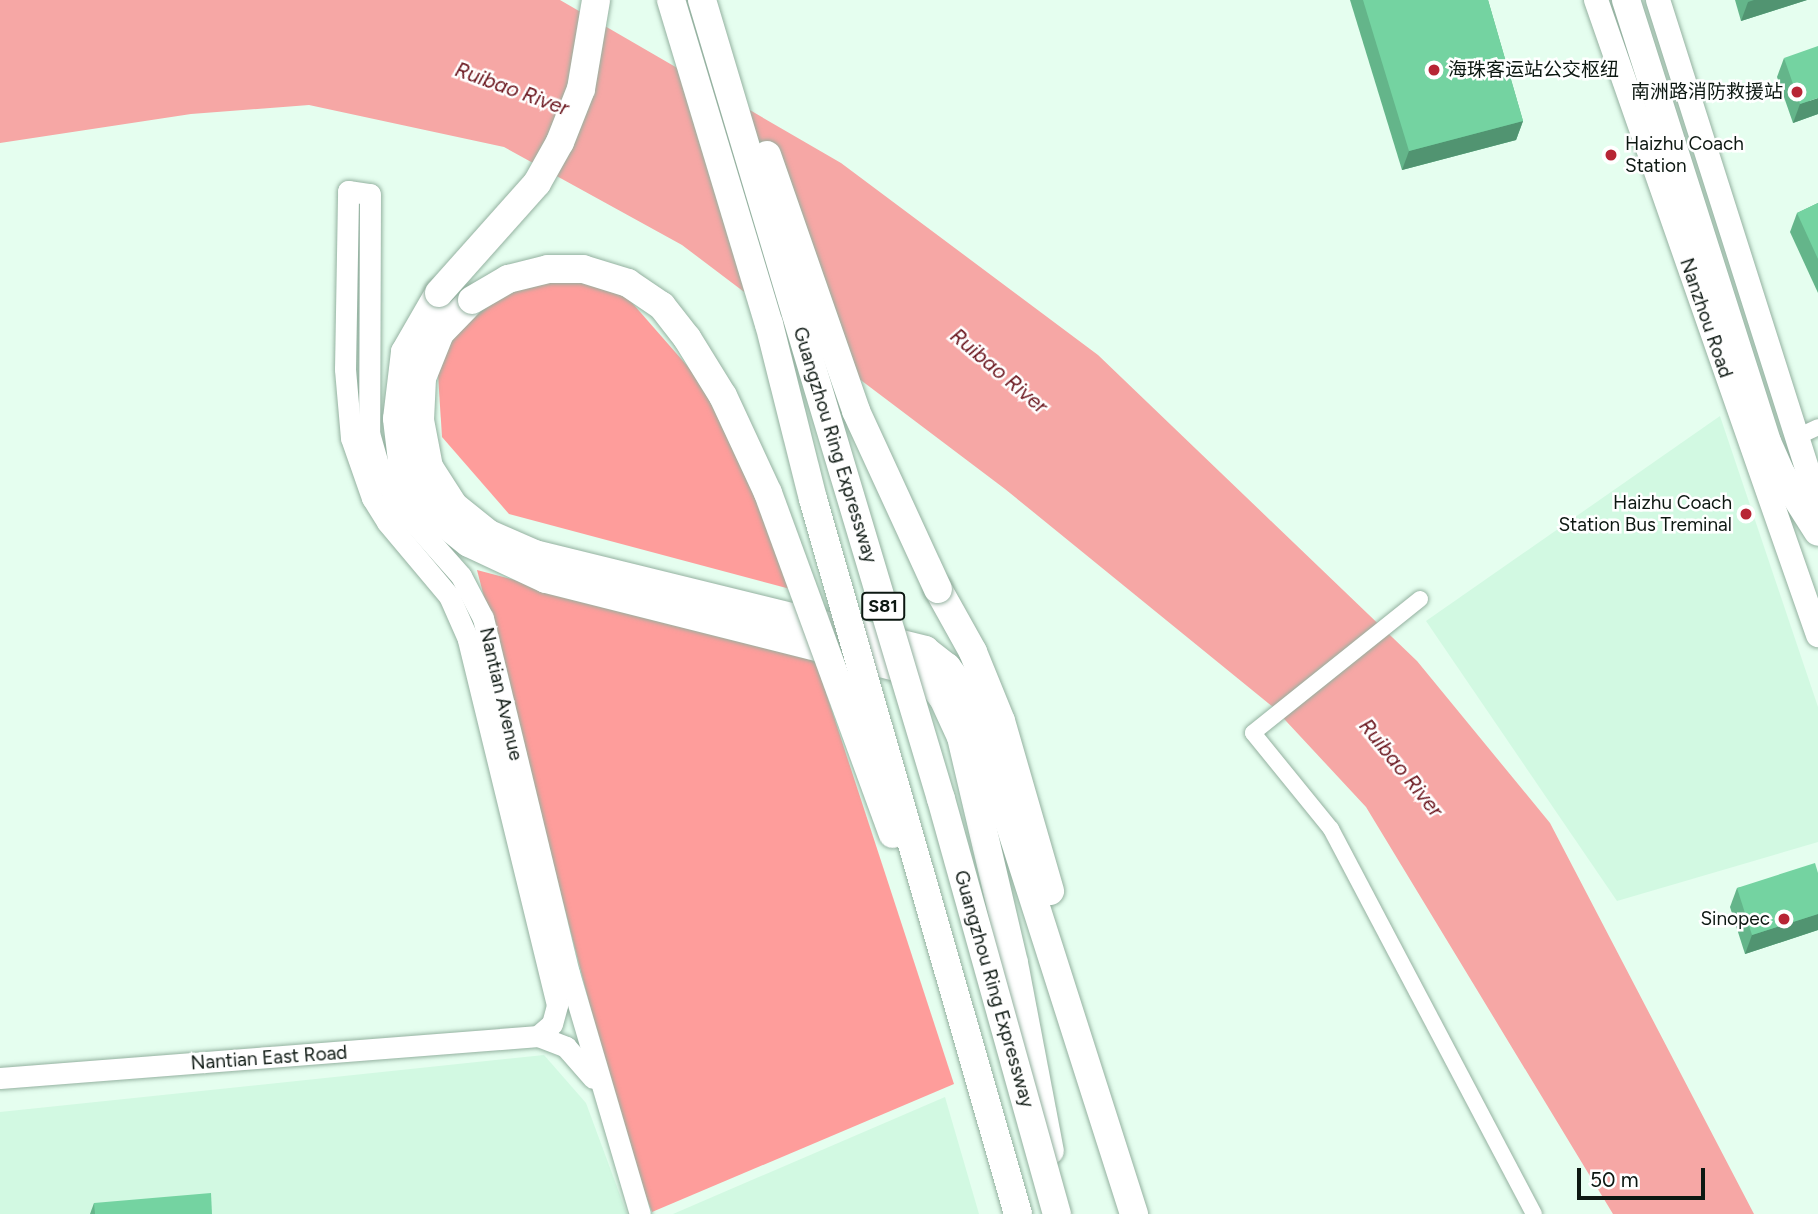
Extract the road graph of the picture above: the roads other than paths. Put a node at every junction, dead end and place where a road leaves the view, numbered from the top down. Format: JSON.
{"nodes":[{"id":1,"x":596,"y":0,"type":"edge"},
{"id":2,"x":671,"y":0,"type":"edge"},
{"id":3,"x":702,"y":0,"type":"edge"},
{"id":4,"x":713,"y":0,"type":"edge"},
{"id":5,"x":1596,"y":0,"type":"edge"},
{"id":6,"x":1626,"y":0,"type":"edge"},
{"id":7,"x":1658,"y":0,"type":"edge"},
{"id":8,"x":1807,"y":432,"type":"edge"},
{"id":9,"x":1818,"y":503,"type":"edge"},
{"id":10,"x":1818,"y":532,"type":"edge"},
{"id":11,"x":1420,"y":599,"type":"dead end"},
{"id":12,"x":1818,"y":635,"type":"edge"},
{"id":13,"x":538,"y":1036,"type":"junction"},
{"id":14,"x":0,"y":1078,"type":"edge"},
{"id":15,"x":601,"y":1088,"type":"junction"},
{"id":16,"x":1112,"y":1138,"type":"junction"},
{"id":17,"x":640,"y":1214,"type":"edge"},
{"id":18,"x":1016,"y":1214,"type":"edge"},
{"id":19,"x":1059,"y":1214,"type":"edge"},
{"id":20,"x":1134,"y":1214,"type":"edge"},
{"id":21,"x":1534,"y":1214,"type":"edge"}],
"edges":[{"from":1,"to":19,"type":"highway","bridge":true},
{"from":2,"to":18,"type":"highway","name":"Guangzhou Ring Expressway","number":"S81","bridge":true},
{"from":3,"to":19,"type":"highway","name":"Guangzhou Ring Expressway","number":"S81","bridge":true},
{"from":4,"to":16,"type":"highway","bridge":true},
{"from":5,"to":12,"type":"main road","name":"Nanzhou Road"},
{"from":6,"to":10,"type":"highway"},
{"from":7,"to":8,"type":"main road"},
{"from":8,"to":9,"type":"main road"},
{"from":11,"to":21,"type":"street"},
{"from":13,"to":14,"type":"street","name":"Nantian East Road"},
{"from":13,"to":15,"type":"street"},
{"from":13,"to":15,"type":"street","name":"Nantian Avenue"},
{"from":15,"to":17,"type":"street","name":"Nantian Avenue"},
{"from":16,"to":18,"type":"highway","bridge":true},
{"from":16,"to":20,"type":"highway"}]}
